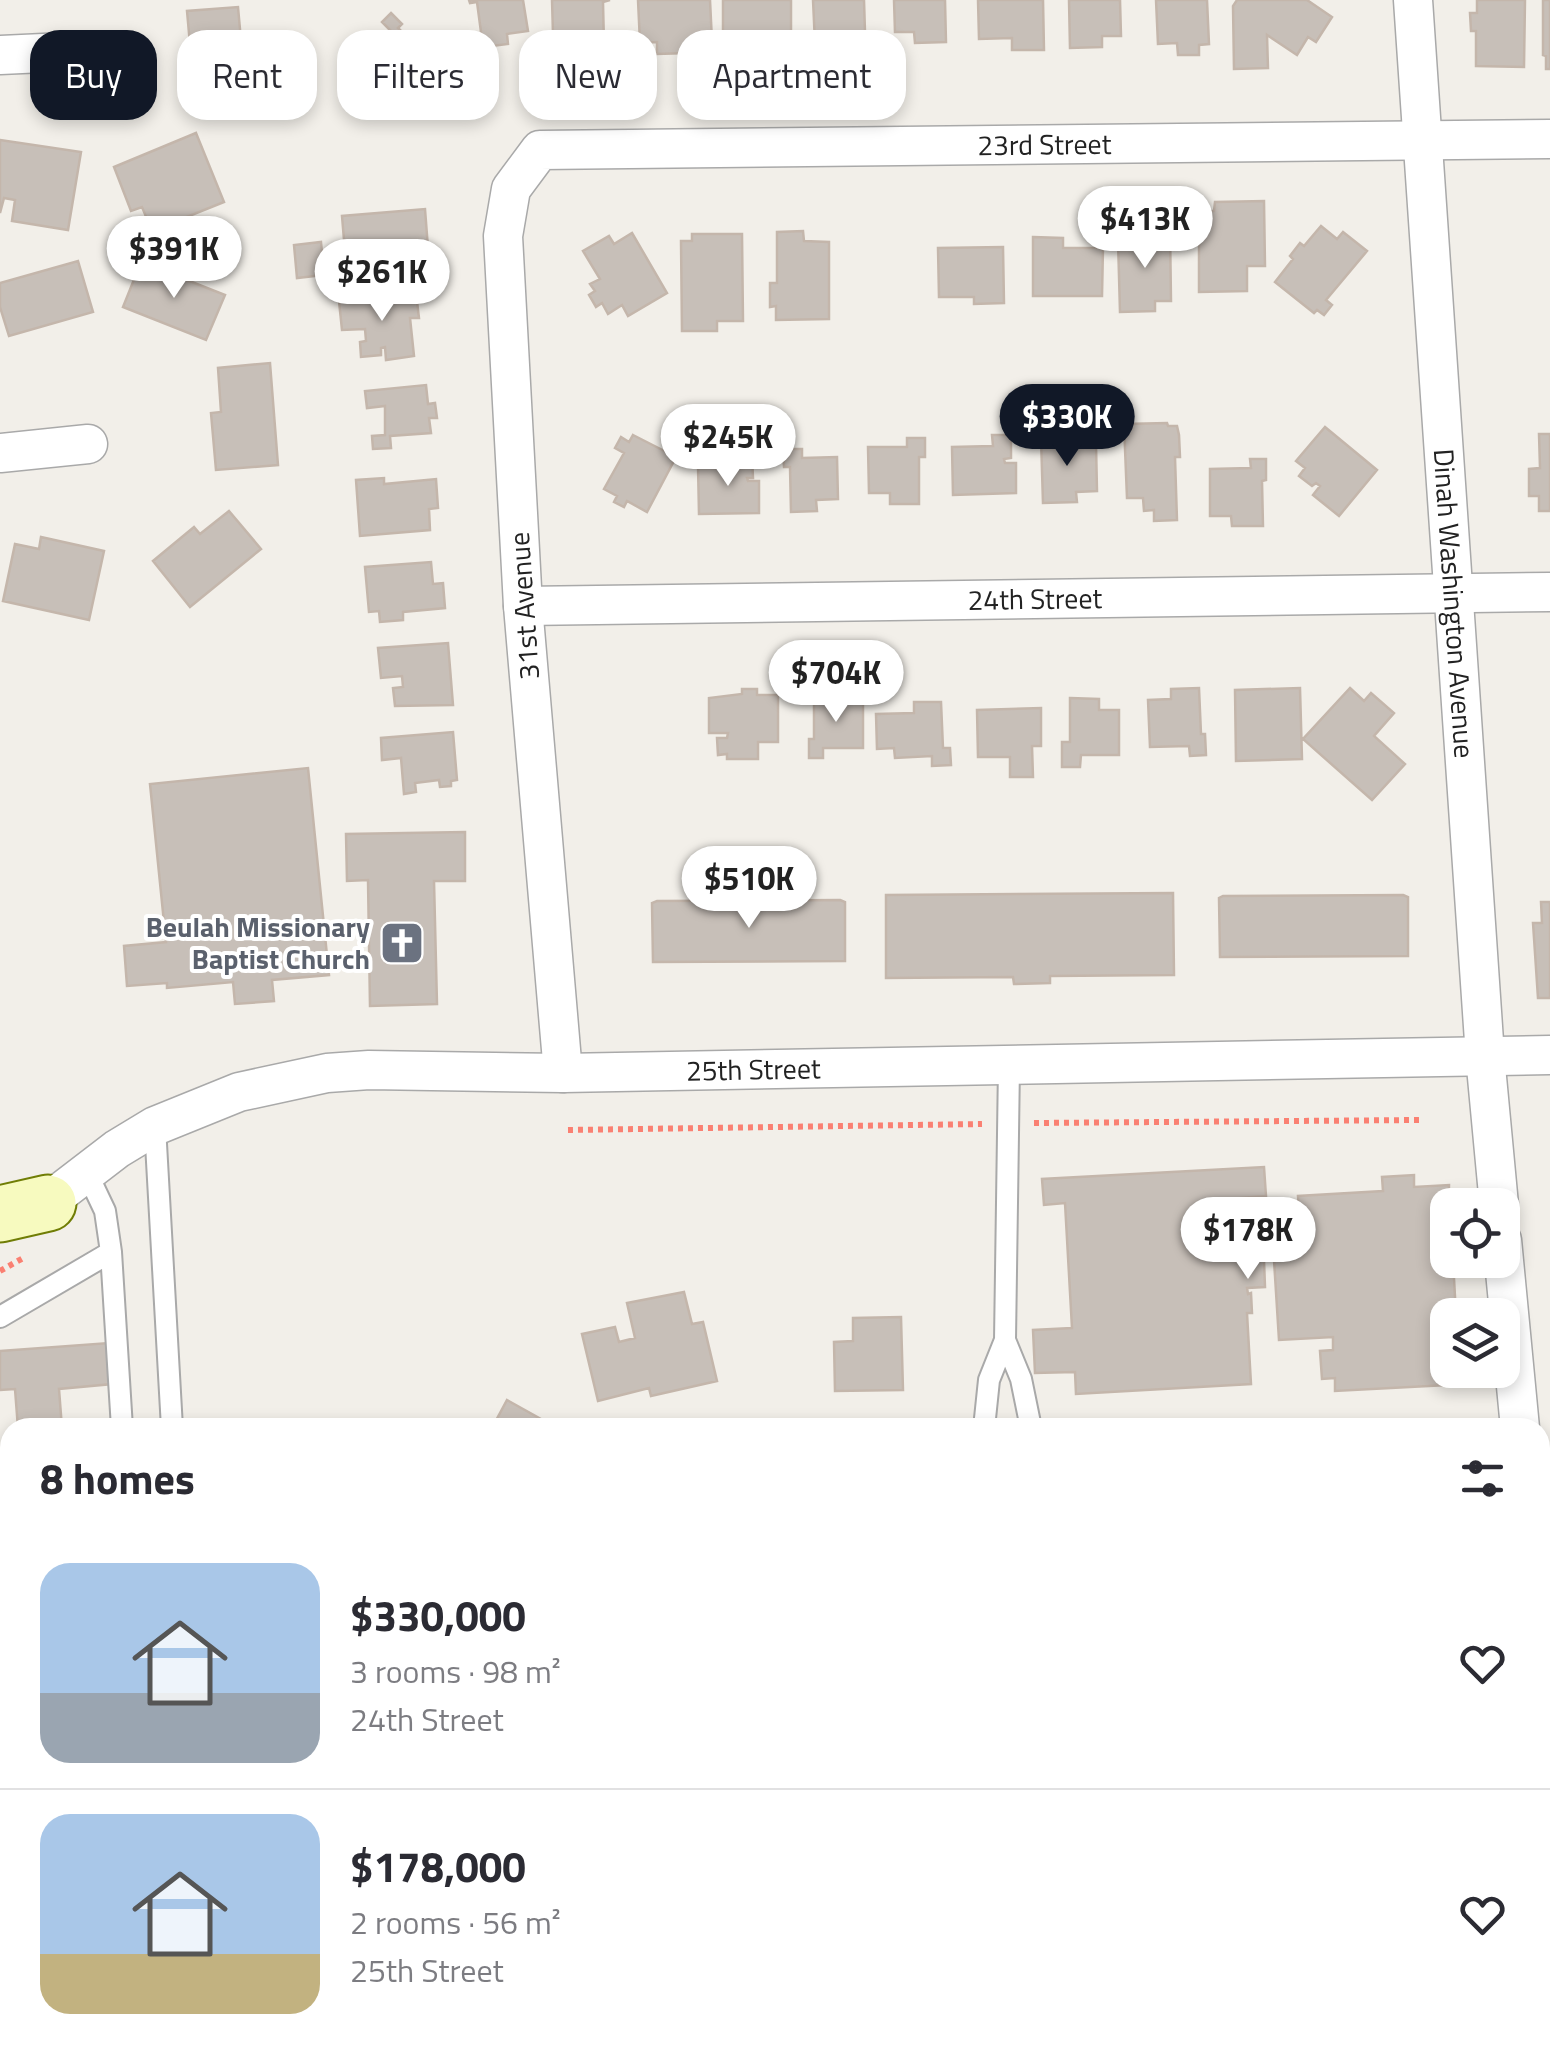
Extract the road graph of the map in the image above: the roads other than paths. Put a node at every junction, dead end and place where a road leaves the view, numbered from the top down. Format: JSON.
{"nodes":[{"id":1,"x":1412,"y":0,"type":"edge"},
{"id":2,"x":30,"y":54,"type":"edge"},
{"id":3,"x":0,"y":55,"type":"edge"},
{"id":4,"x":1550,"y":139,"type":"edge"},
{"id":5,"x":1424,"y":141,"type":"junction"},
{"id":6,"x":540,"y":150,"type":"joint"},
{"id":7,"x":88,"y":444,"type":"dead end"},
{"id":8,"x":0,"y":452,"type":"edge"},
{"id":9,"x":1550,"y":592,"type":"edge"},
{"id":10,"x":1453,"y":594,"type":"junction"},
{"id":11,"x":523,"y":606,"type":"junction"},
{"id":12,"x":1550,"y":1055,"type":"edge"},
{"id":13,"x":1485,"y":1056,"type":"junction"},
{"id":14,"x":1009,"y":1064,"type":"junction"},
{"id":15,"x":563,"y":1073,"type":"junction"},
{"id":16,"x":155,"y":1126,"type":"junction"},
{"id":17,"x":1497,"y":1188,"type":"edge"},
{"id":18,"x":33,"y":1216,"type":"edge"},
{"id":19,"x":111,"y":1252,"type":"junction"},
{"id":20,"x":1506,"y":1278,"type":"edge"},
{"id":21,"x":0,"y":1317,"type":"edge"},
{"id":22,"x":1006,"y":1340,"type":"junction"},
{"id":23,"x":121,"y":1418,"type":"edge"},
{"id":24,"x":171,"y":1418,"type":"edge"},
{"id":25,"x":985,"y":1418,"type":"edge"},
{"id":26,"x":1029,"y":1418,"type":"edge"},
{"id":27,"x":1519,"y":1418,"type":"edge"}],
"edges":[{"from":1,"to":5,"type":"street","name":"Dinah Washington Avenue"},
{"from":2,"to":3,"type":"street"},
{"from":4,"to":5,"type":"street","name":"23rd Street"},
{"from":5,"to":6,"type":"street","name":"23rd Street"},
{"from":5,"to":10,"type":"street","name":"Dinah Washington Avenue"},
{"from":6,"to":11,"type":"street","name":"31st Avenue"},
{"from":7,"to":8,"type":"street"},
{"from":9,"to":10,"type":"street","name":"24th Street"},
{"from":10,"to":11,"type":"street","name":"24th Street"},
{"from":10,"to":13,"type":"street","name":"Dinah Washington Avenue"},
{"from":11,"to":15,"type":"street","name":"31st Avenue"},
{"from":12,"to":13,"type":"street","name":"25th Street"},
{"from":13,"to":14,"type":"street","name":"25th Street"},
{"from":13,"to":17,"type":"street","name":"Dinah Washington Avenue"},
{"from":14,"to":15,"type":"street","name":"25th Street"},
{"from":14,"to":22,"type":"lane"},
{"from":15,"to":16,"type":"street","name":"25th Street"},
{"from":16,"to":18,"type":"street","name":"25th Street"},
{"from":16,"to":24,"type":"lane"},
{"from":18,"to":19,"type":"lane"},
{"from":19,"to":21,"type":"lane"},
{"from":19,"to":23,"type":"lane"},
{"from":20,"to":27,"type":"street"},
{"from":22,"to":25,"type":"lane"},
{"from":22,"to":26,"type":"lane"}]}
